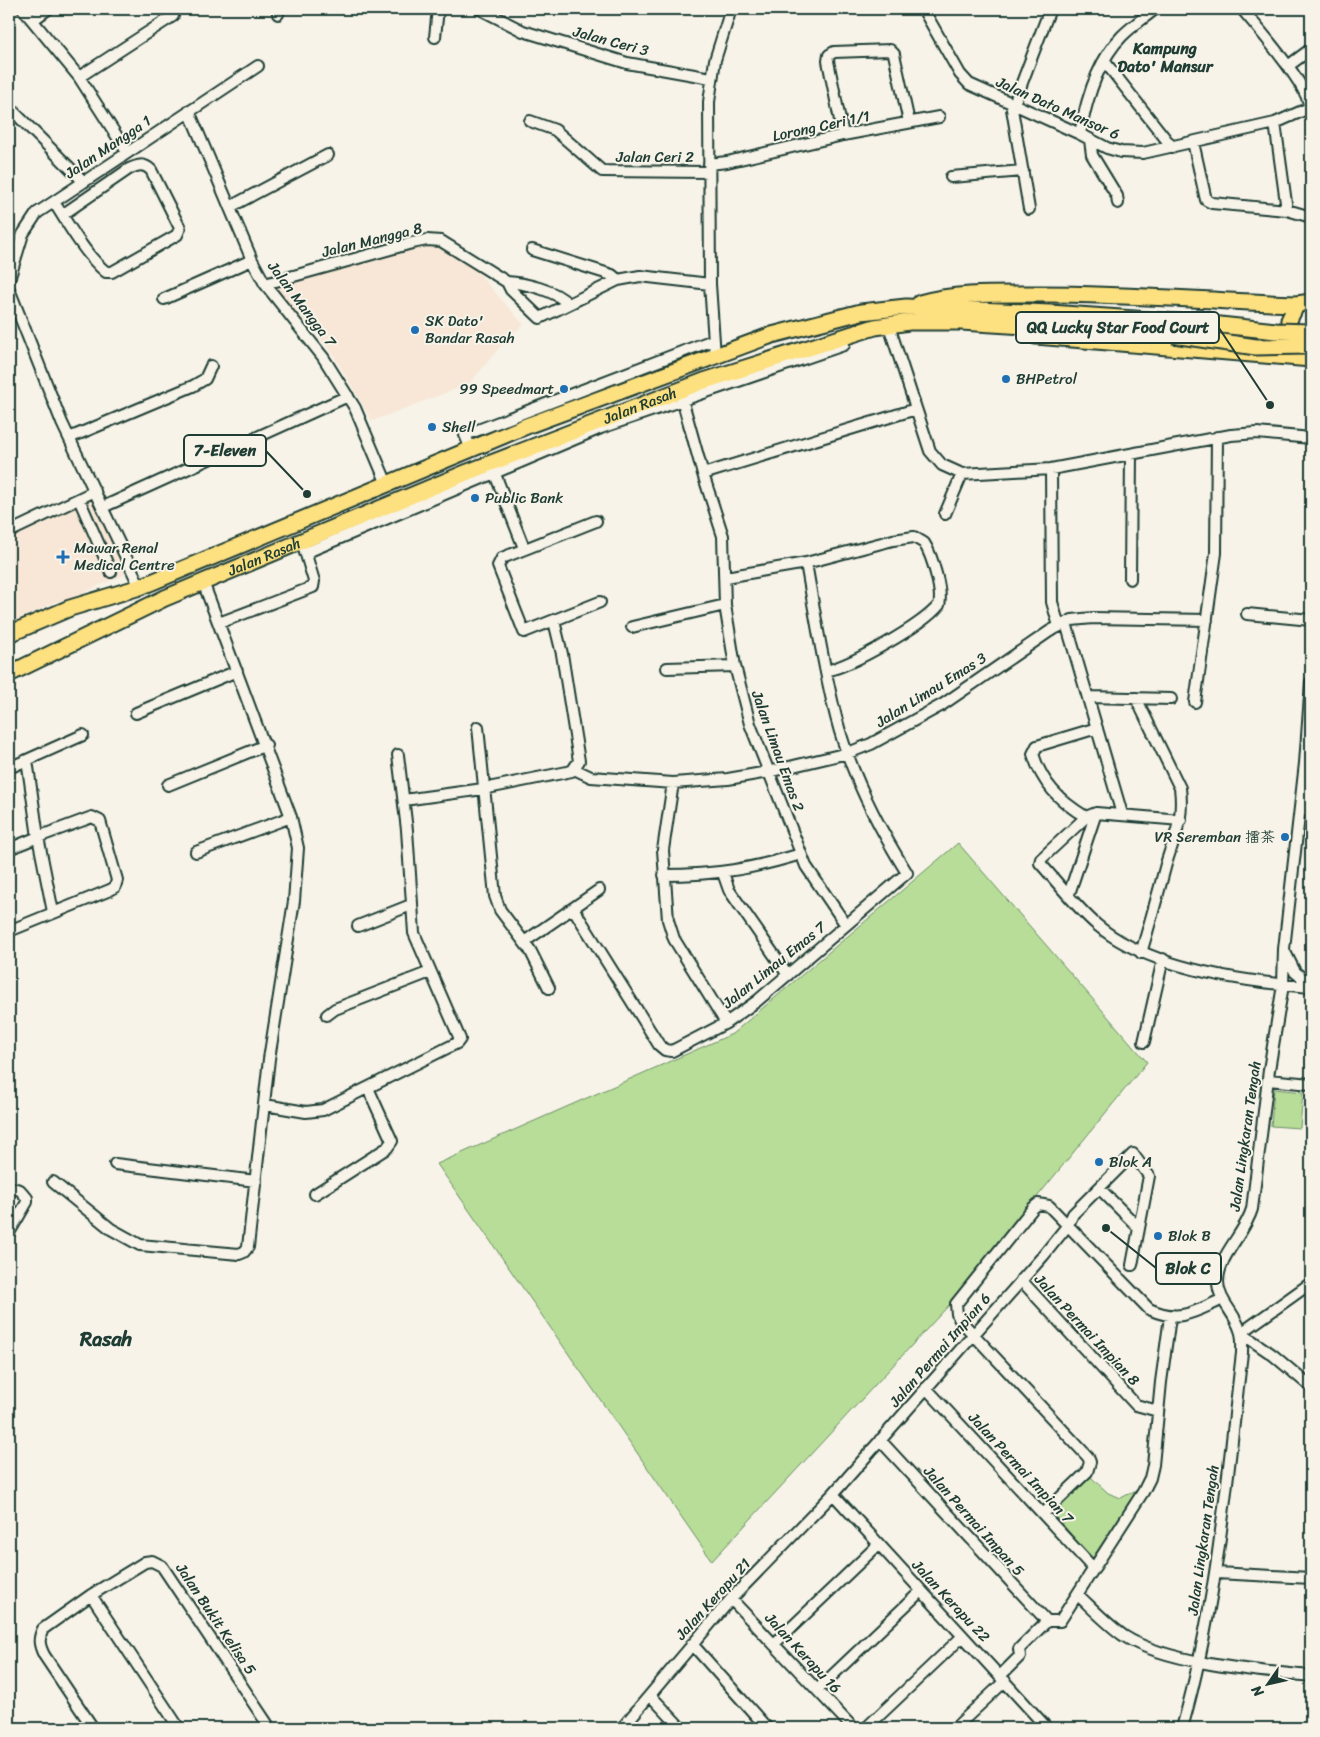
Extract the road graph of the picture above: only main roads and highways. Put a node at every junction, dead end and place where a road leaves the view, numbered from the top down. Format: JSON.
{"nodes":[{"id":1,"x":1304,"y":303,"type":"edge"},
{"id":2,"x":906,"y":307,"type":"junction"},
{"id":3,"x":1311,"y":322,"type":"edge"},
{"id":4,"x":1220,"y":325,"type":"junction"},
{"id":5,"x":875,"y":328,"type":"junction"},
{"id":6,"x":1172,"y":329,"type":"junction"},
{"id":7,"x":1311,"y":332,"type":"edge"},
{"id":8,"x":1311,"y":346,"type":"edge"},
{"id":9,"x":1256,"y":347,"type":"junction"},
{"id":10,"x":1311,"y":353,"type":"edge"},
{"id":11,"x":1292,"y":357,"type":"junction"},
{"id":12,"x":1311,"y":359,"type":"edge"},
{"id":13,"x":9,"y":634,"type":"edge"},
{"id":14,"x":9,"y":674,"type":"edge"}],
"edges":[{"from":1,"to":2,"type":"highway"},
{"from":1,"to":11,"type":"highway"},
{"from":2,"to":6,"type":"highway","name":"Jalan Rasah"},
{"from":2,"to":13,"type":"highway","name":"Jalan Rasah"},
{"from":3,"to":4,"type":"highway","bridge":true},
{"from":4,"to":6,"type":"highway","name":"Jalan Rasah"},
{"from":4,"to":7,"type":"highway","name":"Jalan Rasah","bridge":true},
{"from":5,"to":6,"type":"highway","name":"Jalan Rasah"},
{"from":5,"to":11,"type":"highway"},
{"from":5,"to":14,"type":"highway","name":"Jalan Rasah"},
{"from":6,"to":9,"type":"highway","name":"Jalan Rasah","bridge":true},
{"from":8,"to":9,"type":"highway","name":"Jalan Rasah","bridge":true},
{"from":9,"to":10,"type":"highway","bridge":true},
{"from":11,"to":12,"type":"highway"}]}
